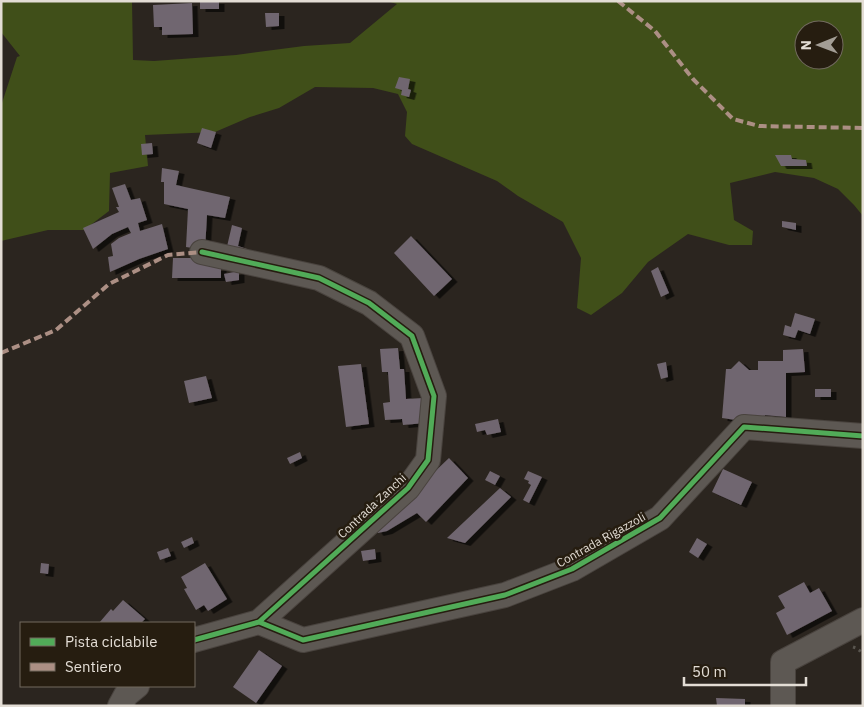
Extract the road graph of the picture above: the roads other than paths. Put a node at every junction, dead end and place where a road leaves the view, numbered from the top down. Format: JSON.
{"nodes":[{"id":1,"x":202,"y":252,"type":"dead end"},
{"id":2,"x":863,"y":436,"type":"edge"},
{"id":3,"x":863,"y":620,"type":"edge"},
{"id":4,"x":259,"y":622,"type":"junction"},
{"id":5,"x":195,"y":640,"type":"edge"},
{"id":6,"x":136,"y":687,"type":"edge"},
{"id":7,"x":120,"y":706,"type":"edge"},
{"id":8,"x":783,"y":706,"type":"edge"}],
"edges":[{"from":1,"to":4,"type":"street","name":"Contrada Zanchi"},
{"from":2,"to":4,"type":"street","name":"Contrada Rigazzoli"},
{"from":3,"to":8,"type":"street"},
{"from":4,"to":5,"type":"street"},
{"from":6,"to":7,"type":"street"}]}
